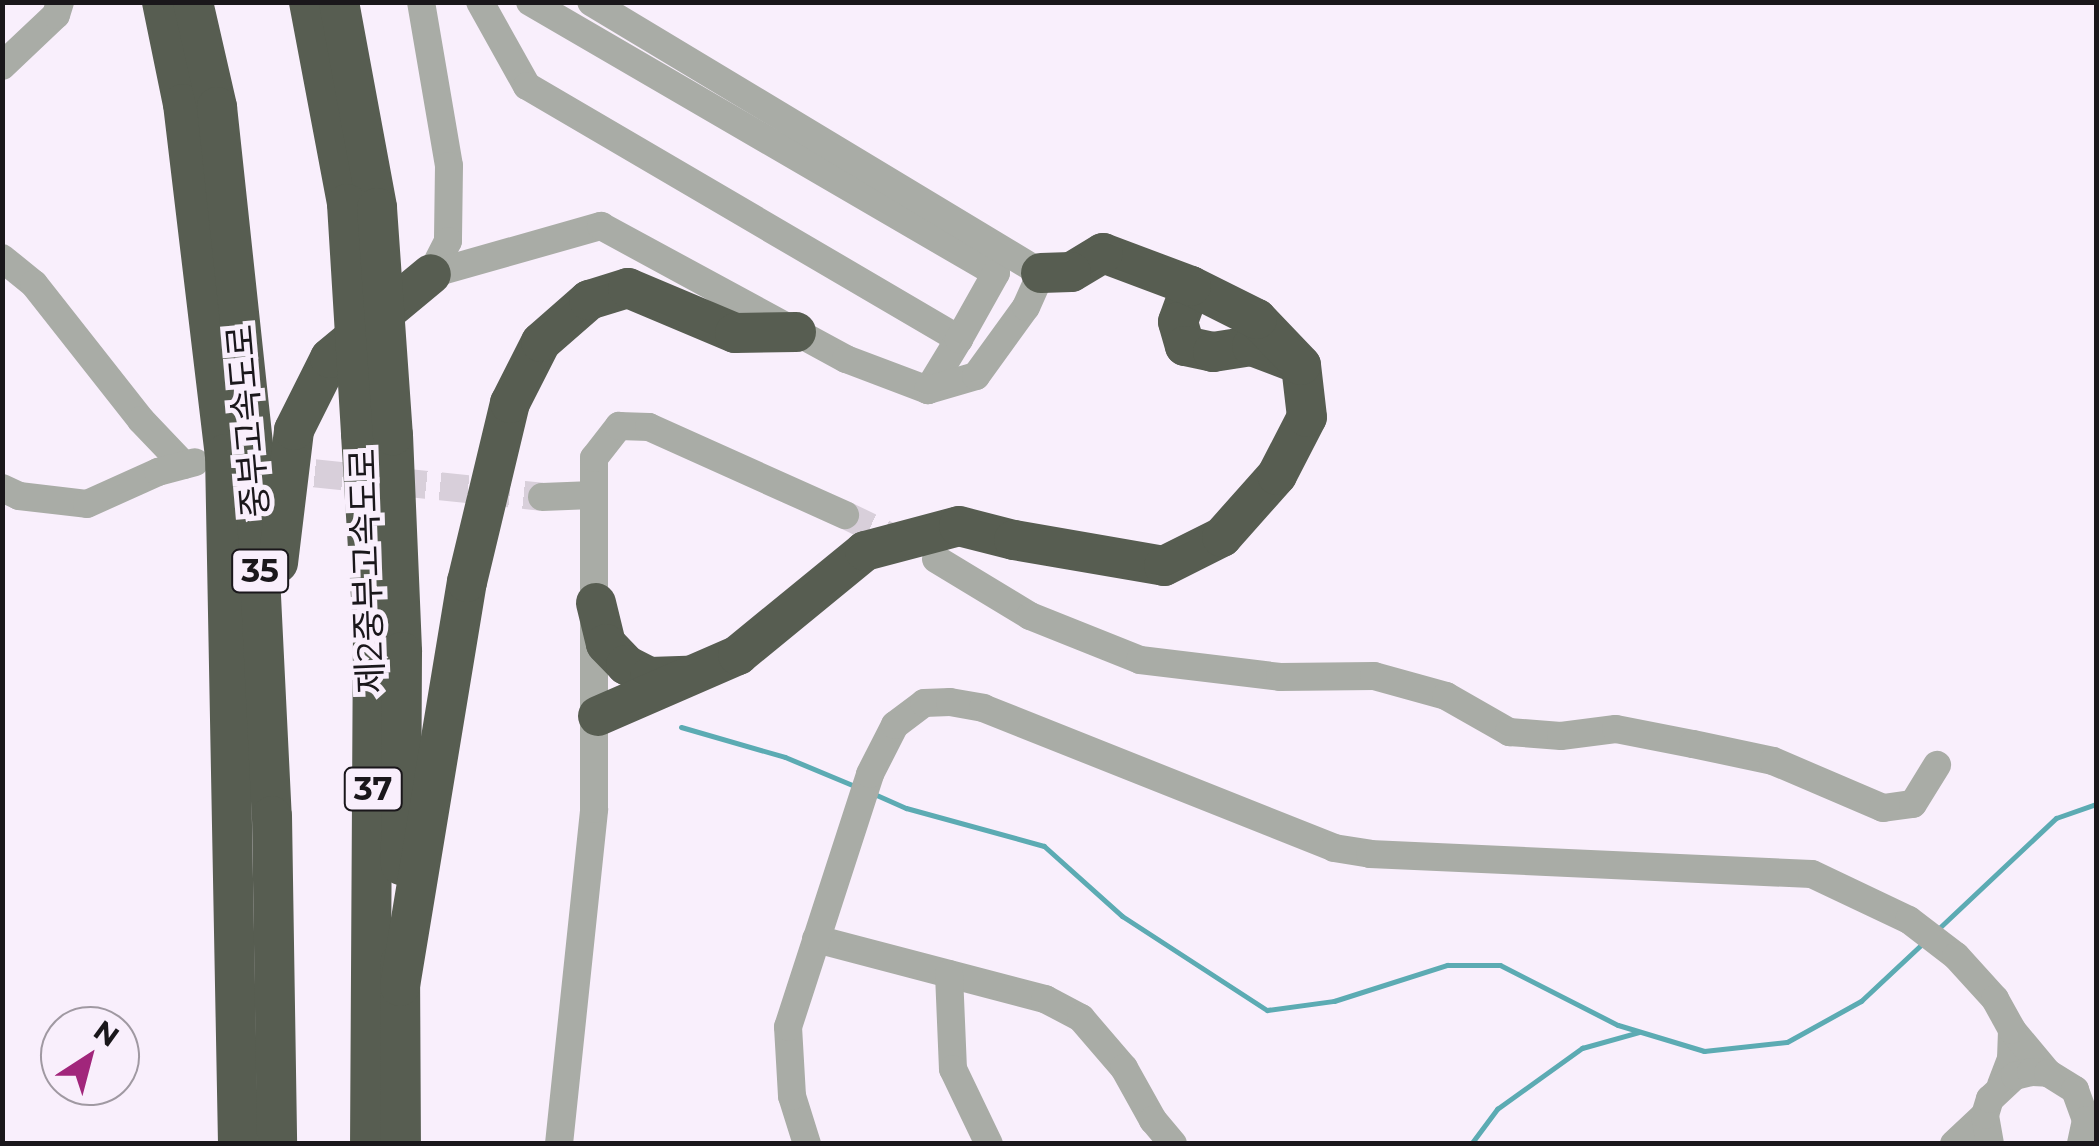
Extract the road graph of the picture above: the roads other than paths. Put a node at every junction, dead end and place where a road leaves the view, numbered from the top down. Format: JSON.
{"nodes":[{"id":1,"x":60,"y":2,"type":"edge"},
{"id":2,"x":162,"y":2,"type":"edge"},
{"id":3,"x":193,"y":2,"type":"edge"},
{"id":4,"x":308,"y":2,"type":"edge"},
{"id":5,"x":339,"y":2,"type":"edge"},
{"id":6,"x":421,"y":2,"type":"edge"},
{"id":7,"x":480,"y":2,"type":"edge"},
{"id":8,"x":530,"y":2,"type":"edge"},
{"id":9,"x":603,"y":7,"type":"edge"},
{"id":10,"x":2,"y":66,"type":"edge"},
{"id":11,"x":362,"y":206,"type":"junction"},
{"id":12,"x":2,"y":258,"type":"edge"},
{"id":13,"x":1040,"y":273,"type":"junction"},
{"id":14,"x":431,"y":274,"type":"junction"},
{"id":15,"x":1191,"y":286,"type":"junction"},
{"id":16,"x":796,"y":332,"type":"junction"},
{"id":17,"x":959,"y":338,"type":"junction"},
{"id":18,"x":1302,"y":365,"type":"junction"},
{"id":19,"x":928,"y":390,"type":"junction"},
{"id":20,"x":377,"y":434,"type":"junction"},
{"id":21,"x":2,"y":488,"type":"edge"},
{"id":22,"x":593,"y":495,"type":"junction"},
{"id":23,"x":542,"y":497,"type":"tunnel mouth"},
{"id":24,"x":845,"y":515,"type":"tunnel mouth"},
{"id":25,"x":936,"y":559,"type":"dead end"},
{"id":26,"x":596,"y":603,"type":"junction"},
{"id":27,"x":264,"y":666,"type":"junction"},
{"id":28,"x":690,"y":676,"type":"junction"},
{"id":29,"x":598,"y":716,"type":"junction"},
{"id":30,"x":1937,"y":765,"type":"dead end"},
{"id":31,"x":816,"y":939,"type":"junction"},
{"id":32,"x":949,"y":974,"type":"junction"},
{"id":33,"x":400,"y":986,"type":"junction"},
{"id":34,"x":2012,"y":1030,"type":"junction"},
{"id":35,"x":2048,"y":1073,"type":"junction"},
{"id":36,"x":2000,"y":1085,"type":"junction"},
{"id":37,"x":2086,"y":1091,"type":"edge"},
{"id":38,"x":1987,"y":1130,"type":"edge"},
{"id":39,"x":2088,"y":1133,"type":"edge"},
{"id":40,"x":238,"y":1144,"type":"edge"},
{"id":41,"x":277,"y":1144,"type":"edge"},
{"id":42,"x":370,"y":1144,"type":"edge"},
{"id":43,"x":401,"y":1144,"type":"edge"},
{"id":44,"x":559,"y":1144,"type":"edge"},
{"id":45,"x":807,"y":1144,"type":"edge"},
{"id":46,"x":990,"y":1144,"type":"edge"},
{"id":47,"x":1174,"y":1144,"type":"edge"},
{"id":48,"x":1954,"y":1144,"type":"edge"}],
"edges":[{"from":1,"to":10,"type":"street"},
{"from":2,"to":40,"type":"highway","name":"중부고속도로","number":"35"},
{"from":3,"to":27,"type":"highway","name":"중부고속도로","number":"35"},
{"from":4,"to":11,"type":"highway","name":"제2중부고속도로","number":"37"},
{"from":5,"to":11,"type":"highway","name":"제2중부고속도로","number":"37"},
{"from":6,"to":14,"type":"street"},
{"from":7,"to":17,"type":"street"},
{"from":8,"to":17,"type":"street"},
{"from":9,"to":13,"type":"street"},
{"from":11,"to":20,"type":"highway","name":"제2중부고속도로","number":"37","bridge":true},
{"from":12,"to":21,"type":"street"},
{"from":13,"to":15,"type":"highway"},
{"from":13,"to":19,"type":"street"},
{"from":14,"to":16,"type":"street"},
{"from":14,"to":27,"type":"highway"},
{"from":15,"to":18,"type":"highway"},
{"from":15,"to":18,"type":"highway"},
{"from":16,"to":19,"type":"street"},
{"from":16,"to":33,"type":"highway"},
{"from":17,"to":19,"type":"street"},
{"from":18,"to":28,"type":"highway"},
{"from":20,"to":33,"type":"highway","name":"제2중부고속도로","number":"37"},
{"from":20,"to":42,"type":"highway","name":"제2중부고속도로","number":"37"},
{"from":22,"to":23,"type":"street"},
{"from":22,"to":24,"type":"street"},
{"from":22,"to":26,"type":"street"},
{"from":25,"to":30,"type":"street"},
{"from":26,"to":28,"type":"highway"},
{"from":26,"to":29,"type":"street"},
{"from":27,"to":41,"type":"highway","name":"중부고속도로","number":"35"},
{"from":28,"to":29,"type":"highway"},
{"from":29,"to":44,"type":"street"},
{"from":31,"to":32,"type":"street"},
{"from":31,"to":34,"type":"street"},
{"from":31,"to":45,"type":"street"},
{"from":32,"to":46,"type":"street"},
{"from":32,"to":47,"type":"street"},
{"from":33,"to":43,"type":"highway","name":"제2중부고속도로","number":"37"},
{"from":34,"to":35,"type":"street"},
{"from":34,"to":36,"type":"street"},
{"from":35,"to":36,"type":"street"},
{"from":35,"to":37,"type":"street"},
{"from":36,"to":38,"type":"street"},
{"from":37,"to":39,"type":"street"},
{"from":38,"to":48,"type":"street"}]}
